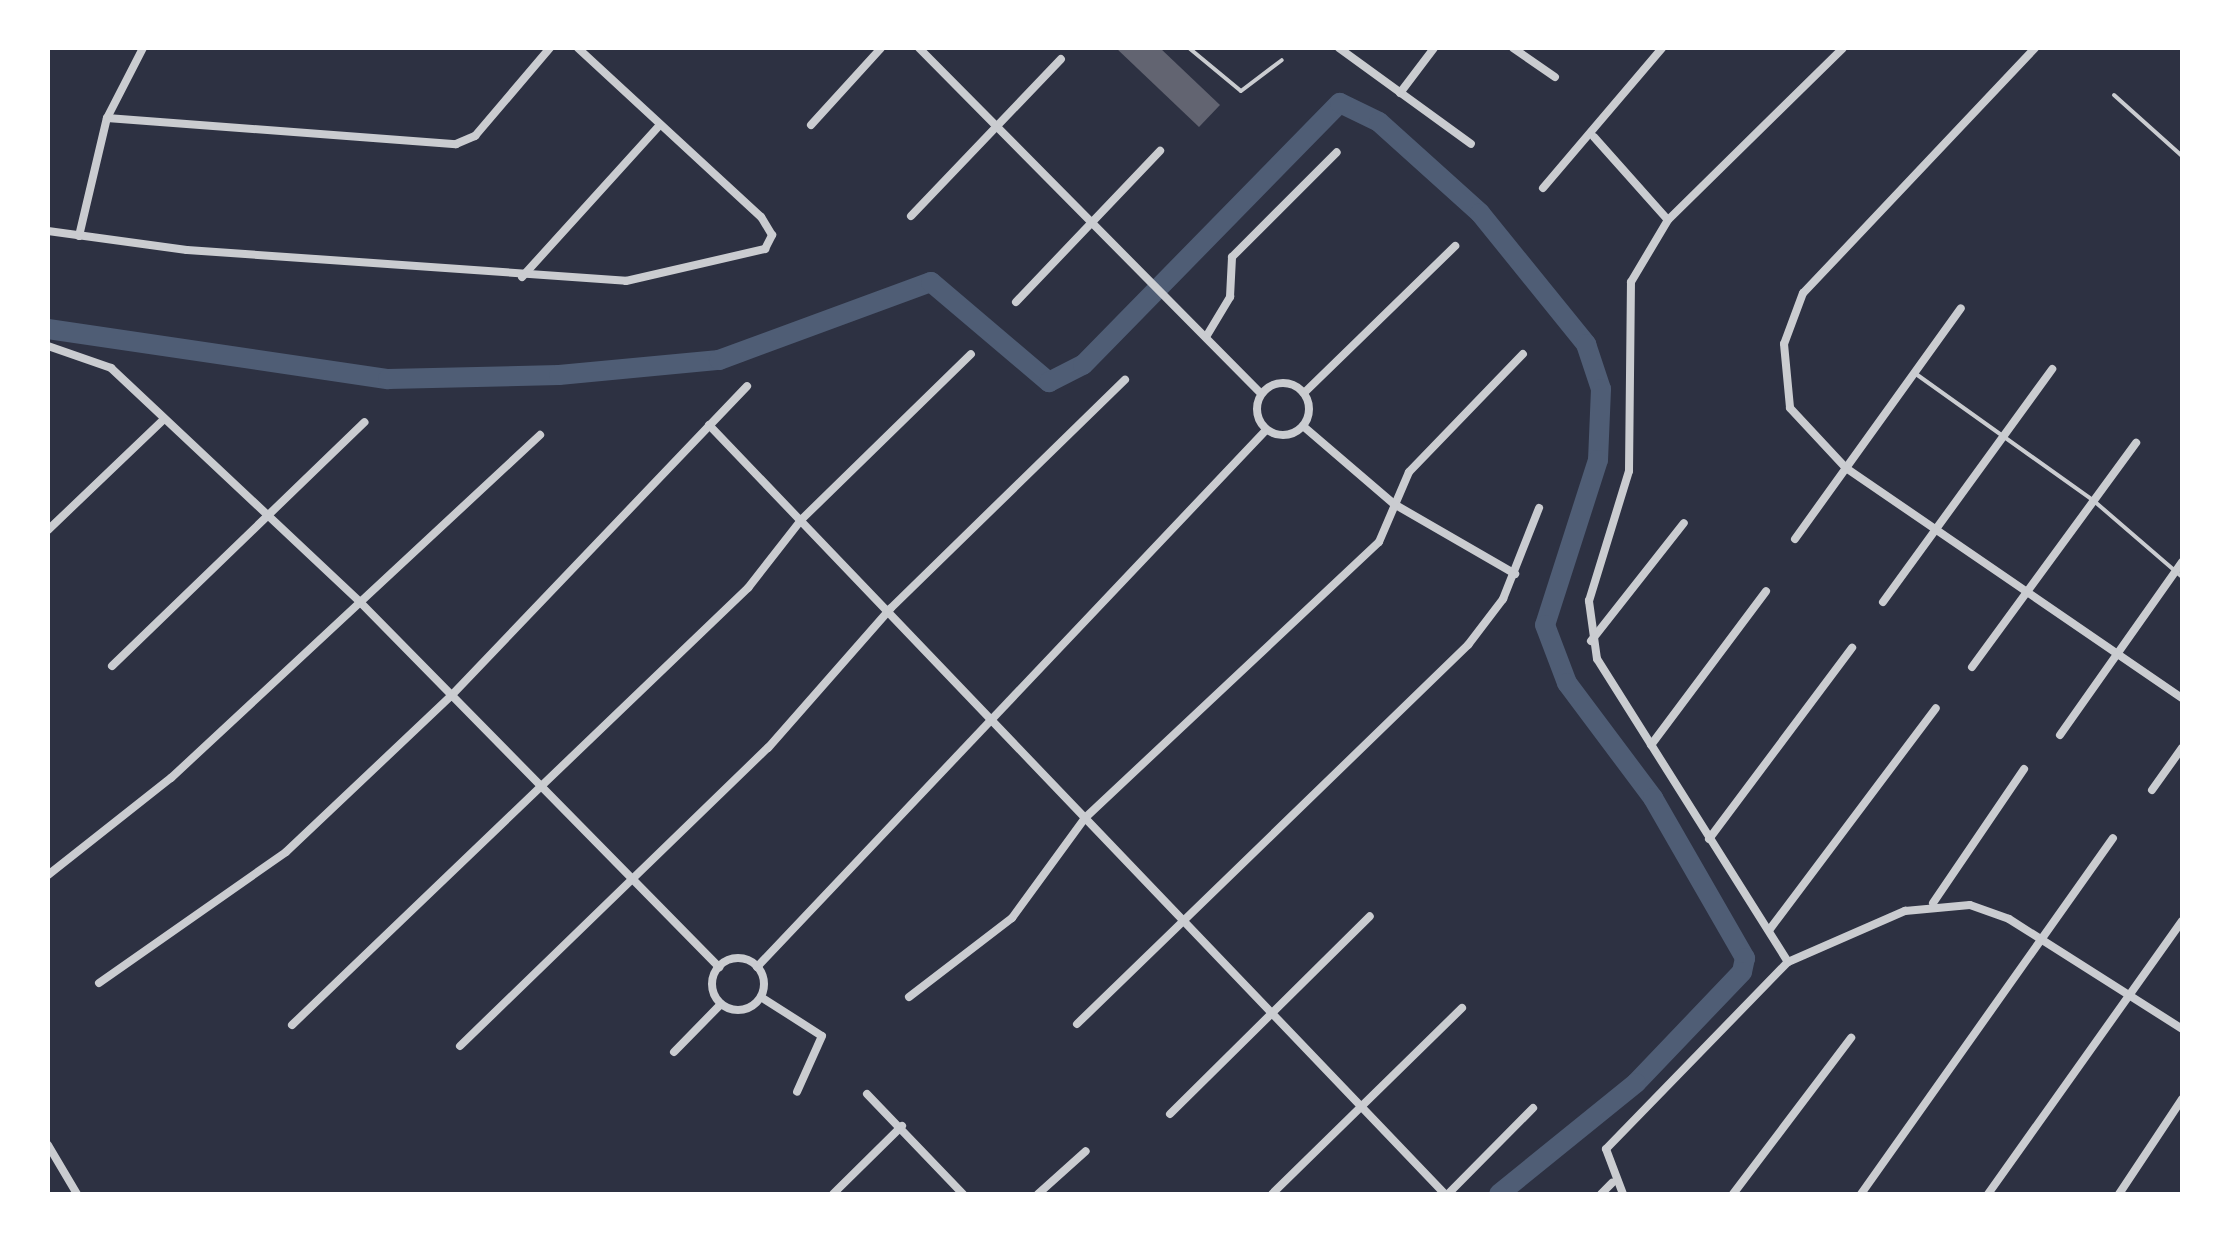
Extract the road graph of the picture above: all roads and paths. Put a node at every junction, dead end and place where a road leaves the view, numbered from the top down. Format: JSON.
{"nodes":[{"id":1,"x":143,"y":48,"type":"edge"},
{"id":2,"x":550,"y":48,"type":"edge"},
{"id":3,"x":578,"y":48,"type":"edge"},
{"id":4,"x":881,"y":48,"type":"edge"},
{"id":5,"x":919,"y":48,"type":"edge"},
{"id":6,"x":1189,"y":48,"type":"edge"},
{"id":7,"x":1340,"y":48,"type":"edge"},
{"id":8,"x":1434,"y":48,"type":"edge"},
{"id":9,"x":1512,"y":48,"type":"edge"},
{"id":10,"x":1662,"y":48,"type":"edge"},
{"id":11,"x":1843,"y":48,"type":"edge"},
{"id":12,"x":2035,"y":48,"type":"edge"},
{"id":13,"x":1061,"y":59,"type":"dead end"},
{"id":14,"x":1282,"y":60,"type":"dead end"},
{"id":15,"x":1555,"y":77,"type":"dead end"},
{"id":16,"x":1400,"y":93,"type":"junction"},
{"id":17,"x":2114,"y":95,"type":"dead end"},
{"id":18,"x":107,"y":118,"type":"junction"},
{"id":19,"x":998,"y":124,"type":"junction"},
{"id":20,"x":811,"y":125,"type":"dead end"},
{"id":21,"x":658,"y":127,"type":"junction"},
{"id":22,"x":1594,"y":136,"type":"junction"},
{"id":23,"x":1471,"y":144,"type":"dead end"},
{"id":24,"x":1160,"y":151,"type":"dead end"},
{"id":25,"x":1337,"y":152,"type":"dead end"},
{"id":26,"x":2182,"y":156,"type":"edge"},
{"id":27,"x":1543,"y":188,"type":"dead end"},
{"id":28,"x":912,"y":216,"type":"dead end"},
{"id":29,"x":1668,"y":220,"type":"junction"},
{"id":30,"x":1093,"y":223,"type":"junction"},
{"id":31,"x":48,"y":231,"type":"edge"},
{"id":32,"x":79,"y":236,"type":"junction"},
{"id":33,"x":1455,"y":246,"type":"dead end"},
{"id":34,"x":522,"y":277,"type":"junction"},
{"id":35,"x":1016,"y":302,"type":"dead end"},
{"id":36,"x":1961,"y":308,"type":"dead end"},
{"id":37,"x":1206,"y":337,"type":"junction"},
{"id":38,"x":48,"y":346,"type":"edge"},
{"id":39,"x":972,"y":354,"type":"dead end"},
{"id":40,"x":1523,"y":354,"type":"dead end"},
{"id":41,"x":2052,"y":369,"type":"dead end"},
{"id":42,"x":1915,"y":373,"type":"junction"},
{"id":43,"x":1126,"y":380,"type":"dead end"},
{"id":44,"x":747,"y":386,"type":"dead end"},
{"id":45,"x":1260,"y":392,"type":"junction"},
{"id":46,"x":1304,"y":393,"type":"junction"},
{"id":47,"x":164,"y":420,"type":"junction"},
{"id":48,"x":365,"y":422,"type":"dead end"},
{"id":49,"x":709,"y":425,"type":"junction"},
{"id":50,"x":1303,"y":426,"type":"junction"},
{"id":51,"x":1266,"y":430,"type":"junction"},
{"id":52,"x":540,"y":435,"type":"dead end"},
{"id":53,"x":2004,"y":436,"type":"junction"},
{"id":54,"x":2136,"y":443,"type":"dead end"},
{"id":55,"x":1846,"y":468,"type":"junction"},
{"id":56,"x":2094,"y":501,"type":"junction"},
{"id":57,"x":1394,"y":504,"type":"junction"},
{"id":58,"x":1539,"y":508,"type":"dead end"},
{"id":59,"x":269,"y":516,"type":"junction"},
{"id":60,"x":802,"y":519,"type":"junction"},
{"id":61,"x":1684,"y":523,"type":"dead end"},
{"id":62,"x":48,"y":530,"type":"edge"},
{"id":63,"x":1935,"y":531,"type":"junction"},
{"id":64,"x":1795,"y":539,"type":"dead end"},
{"id":65,"x":2182,"y":562,"type":"edge"},
{"id":66,"x":1515,"y":574,"type":"junction"},
{"id":67,"x":2179,"y":574,"type":"edge"},
{"id":68,"x":1766,"y":590,"type":"dead end"},
{"id":69,"x":2026,"y":595,"type":"junction"},
{"id":70,"x":1883,"y":602,"type":"dead end"},
{"id":71,"x":361,"y":603,"type":"junction"},
{"id":72,"x":890,"y":608,"type":"junction"},
{"id":73,"x":1591,"y":641,"type":"junction"},
{"id":74,"x":1852,"y":648,"type":"dead end"},
{"id":75,"x":2116,"y":655,"type":"junction"},
{"id":76,"x":112,"y":666,"type":"dead end"},
{"id":77,"x":1972,"y":667,"type":"dead end"},
{"id":78,"x":450,"y":697,"type":"junction"},
{"id":79,"x":2182,"y":698,"type":"edge"},
{"id":80,"x":1936,"y":708,"type":"dead end"},
{"id":81,"x":988,"y":714,"type":"junction"},
{"id":82,"x":2060,"y":735,"type":"dead end"},
{"id":83,"x":1651,"y":744,"type":"junction"},
{"id":84,"x":2182,"y":748,"type":"edge"},
{"id":85,"x":2024,"y":769,"type":"dead end"},
{"id":86,"x":540,"y":787,"type":"junction"},
{"id":87,"x":2152,"y":790,"type":"dead end"},
{"id":88,"x":1086,"y":818,"type":"junction"},
{"id":89,"x":2113,"y":838,"type":"dead end"},
{"id":90,"x":1709,"y":839,"type":"junction"},
{"id":91,"x":48,"y":875,"type":"edge"},
{"id":92,"x":632,"y":883,"type":"junction"},
{"id":93,"x":1933,"y":903,"type":"junction"},
{"id":94,"x":1370,"y":916,"type":"dead end"},
{"id":95,"x":1180,"y":920,"type":"junction"},
{"id":96,"x":2182,"y":921,"type":"edge"},
{"id":97,"x":1770,"y":929,"type":"junction"},
{"id":98,"x":2045,"y":938,"type":"junction"},
{"id":99,"x":1788,"y":962,"type":"junction"},
{"id":100,"x":719,"y":967,"type":"junction"},
{"id":101,"x":758,"y":967,"type":"junction"},
{"id":102,"x":99,"y":983,"type":"dead end"},
{"id":103,"x":2132,"y":995,"type":"junction"},
{"id":104,"x":909,"y":996,"type":"dead end"},
{"id":105,"x":761,"y":997,"type":"junction"},
{"id":106,"x":720,"y":1004,"type":"junction"},
{"id":107,"x":1462,"y":1008,"type":"dead end"},
{"id":108,"x":1272,"y":1013,"type":"junction"},
{"id":109,"x":1077,"y":1024,"type":"dead end"},
{"id":110,"x":292,"y":1025,"type":"dead end"},
{"id":111,"x":2182,"y":1029,"type":"edge"},
{"id":112,"x":1851,"y":1038,"type":"dead end"},
{"id":113,"x":460,"y":1046,"type":"dead end"},
{"id":114,"x":674,"y":1052,"type":"dead end"},
{"id":115,"x":798,"y":1092,"type":"dead end"},
{"id":116,"x":866,"y":1094,"type":"dead end"},
{"id":117,"x":2182,"y":1099,"type":"edge"},
{"id":118,"x":1360,"y":1107,"type":"junction"},
{"id":119,"x":1534,"y":1108,"type":"dead end"},
{"id":120,"x":1170,"y":1114,"type":"dead end"},
{"id":121,"x":902,"y":1126,"type":"junction"},
{"id":122,"x":48,"y":1145,"type":"edge"},
{"id":123,"x":1086,"y":1151,"type":"dead end"},
{"id":124,"x":1612,"y":1183,"type":"junction"},
{"id":125,"x":77,"y":1194,"type":"edge"},
{"id":126,"x":833,"y":1194,"type":"edge"},
{"id":127,"x":963,"y":1194,"type":"edge"},
{"id":128,"x":1038,"y":1194,"type":"edge"},
{"id":129,"x":1272,"y":1194,"type":"edge"},
{"id":130,"x":1446,"y":1194,"type":"edge"},
{"id":131,"x":1601,"y":1194,"type":"edge"},
{"id":132,"x":1623,"y":1194,"type":"edge"},
{"id":133,"x":1734,"y":1194,"type":"edge"},
{"id":134,"x":1861,"y":1194,"type":"edge"},
{"id":135,"x":1988,"y":1194,"type":"edge"},
{"id":136,"x":2120,"y":1194,"type":"edge"}],
"edges":[{"from":1,"to":18,"type":"street"},
{"from":2,"to":18,"type":"street"},
{"from":3,"to":21,"type":"street"},
{"from":4,"to":20,"type":"street"},
{"from":5,"to":19,"type":"street"},
{"from":6,"to":14,"type":"lane"},
{"from":7,"to":16,"type":"street"},
{"from":8,"to":16,"type":"street"},
{"from":9,"to":15,"type":"street"},
{"from":10,"to":22,"type":"street"},
{"from":11,"to":29,"type":"street"},
{"from":12,"to":55,"type":"street"},
{"from":13,"to":19,"type":"street"},
{"from":16,"to":23,"type":"street"},
{"from":17,"to":26,"type":"lane"},
{"from":18,"to":32,"type":"street"},
{"from":19,"to":28,"type":"street"},
{"from":19,"to":30,"type":"street"},
{"from":21,"to":34,"type":"street"},
{"from":21,"to":34,"type":"street"},
{"from":22,"to":27,"type":"street"},
{"from":22,"to":29,"type":"street"},
{"from":24,"to":30,"type":"street"},
{"from":25,"to":37,"type":"street"},
{"from":29,"to":73,"type":"street"},
{"from":30,"to":35,"type":"street"},
{"from":30,"to":37,"type":"street"},
{"from":31,"to":32,"type":"street"},
{"from":32,"to":34,"type":"street"},
{"from":33,"to":46,"type":"street"},
{"from":36,"to":42,"type":"street"},
{"from":37,"to":45,"type":"street"},
{"from":38,"to":47,"type":"street"},
{"from":39,"to":60,"type":"street"},
{"from":40,"to":57,"type":"street"},
{"from":41,"to":53,"type":"street"},
{"from":42,"to":53,"type":"lane"},
{"from":42,"to":55,"type":"street"},
{"from":43,"to":72,"type":"street"},
{"from":44,"to":49,"type":"street"},
{"from":45,"to":46,"type":"street"},
{"from":45,"to":51,"type":"street"},
{"from":46,"to":50,"type":"street"},
{"from":47,"to":59,"type":"street"},
{"from":47,"to":62,"type":"street"},
{"from":48,"to":59,"type":"street"},
{"from":49,"to":60,"type":"street"},
{"from":49,"to":78,"type":"street"},
{"from":50,"to":51,"type":"street"},
{"from":50,"to":57,"type":"street"},
{"from":51,"to":81,"type":"street"},
{"from":52,"to":71,"type":"street"},
{"from":53,"to":56,"type":"lane"},
{"from":53,"to":63,"type":"street"},
{"from":54,"to":56,"type":"street"},
{"from":55,"to":63,"type":"street"},
{"from":55,"to":64,"type":"street"},
{"from":56,"to":67,"type":"lane"},
{"from":56,"to":69,"type":"street"},
{"from":57,"to":66,"type":"street"},
{"from":57,"to":88,"type":"street"},
{"from":58,"to":66,"type":"street"},
{"from":59,"to":71,"type":"street"},
{"from":59,"to":76,"type":"street"},
{"from":60,"to":72,"type":"street"},
{"from":60,"to":86,"type":"street"},
{"from":61,"to":73,"type":"street"},
{"from":63,"to":69,"type":"street"},
{"from":63,"to":70,"type":"street"},
{"from":65,"to":67,"type":"street"},
{"from":66,"to":95,"type":"street"},
{"from":67,"to":75,"type":"street"},
{"from":68,"to":83,"type":"street"},
{"from":69,"to":75,"type":"street"},
{"from":69,"to":77,"type":"street"},
{"from":71,"to":78,"type":"street"},
{"from":71,"to":91,"type":"street"},
{"from":72,"to":81,"type":"street"},
{"from":72,"to":92,"type":"street"},
{"from":73,"to":83,"type":"street"},
{"from":74,"to":90,"type":"street"},
{"from":75,"to":79,"type":"street"},
{"from":75,"to":82,"type":"street"},
{"from":78,"to":86,"type":"street"},
{"from":78,"to":102,"type":"street"},
{"from":80,"to":97,"type":"street"},
{"from":81,"to":88,"type":"street"},
{"from":81,"to":101,"type":"street"},
{"from":83,"to":90,"type":"street"},
{"from":84,"to":87,"type":"street"},
{"from":85,"to":93,"type":"street"},
{"from":86,"to":92,"type":"street"},
{"from":86,"to":110,"type":"street"},
{"from":88,"to":95,"type":"street"},
{"from":88,"to":104,"type":"street"},
{"from":89,"to":98,"type":"street"},
{"from":90,"to":97,"type":"street"},
{"from":92,"to":100,"type":"street"},
{"from":92,"to":113,"type":"street"},
{"from":93,"to":98,"type":"street"},
{"from":93,"to":99,"type":"street"},
{"from":94,"to":108,"type":"street"},
{"from":95,"to":108,"type":"street"},
{"from":95,"to":109,"type":"street"},
{"from":96,"to":103,"type":"street"},
{"from":97,"to":99,"type":"street"},
{"from":98,"to":103,"type":"street"},
{"from":98,"to":134,"type":"street"},
{"from":99,"to":124,"type":"street"},
{"from":100,"to":101,"type":"street"},
{"from":100,"to":106,"type":"street"},
{"from":101,"to":105,"type":"street"},
{"from":103,"to":111,"type":"street"},
{"from":103,"to":135,"type":"street"},
{"from":105,"to":106,"type":"street"},
{"from":105,"to":115,"type":"street"},
{"from":106,"to":114,"type":"street"},
{"from":107,"to":118,"type":"street"},
{"from":108,"to":118,"type":"street"},
{"from":108,"to":120,"type":"street"},
{"from":112,"to":133,"type":"street"},
{"from":116,"to":121,"type":"street"},
{"from":117,"to":136,"type":"street"},
{"from":118,"to":129,"type":"street"},
{"from":118,"to":130,"type":"street"},
{"from":119,"to":130,"type":"street"},
{"from":121,"to":126,"type":"street"},
{"from":121,"to":127,"type":"street"},
{"from":122,"to":125,"type":"street"},
{"from":123,"to":128,"type":"street"},
{"from":124,"to":131,"type":"street"},
{"from":124,"to":132,"type":"street"}]}
